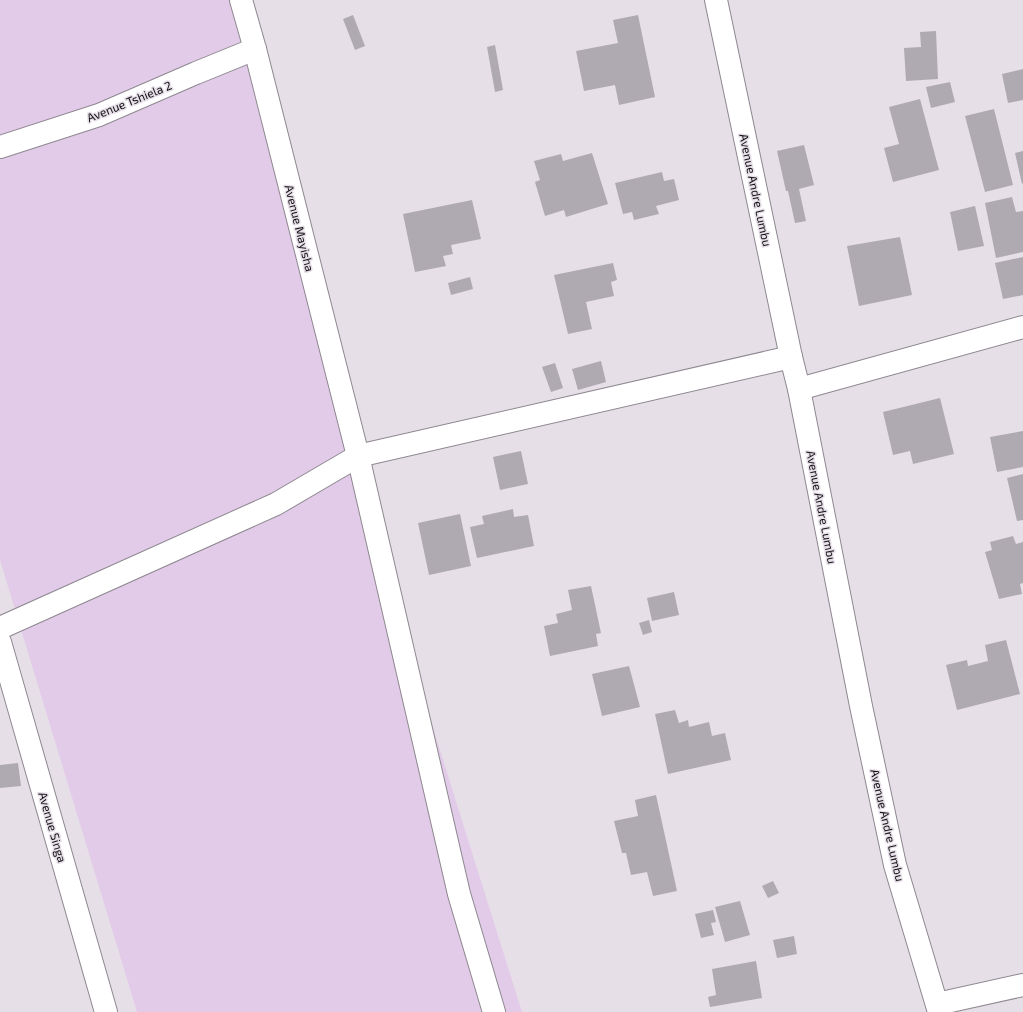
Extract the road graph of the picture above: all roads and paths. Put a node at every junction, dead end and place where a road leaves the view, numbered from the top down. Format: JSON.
{"nodes":[{"id":1,"x":241,"y":0,"type":"edge"},
{"id":2,"x":716,"y":0,"type":"edge"},
{"id":3,"x":255,"y":49,"type":"junction"},
{"id":4,"x":0,"y":147,"type":"edge"},
{"id":5,"x":1023,"y":327,"type":"edge"},
{"id":6,"x":791,"y":357,"type":"junction"},
{"id":7,"x":799,"y":389,"type":"junction"},
{"id":8,"x":358,"y":456,"type":"junction"},
{"id":9,"x":0,"y":628,"type":"edge"},
{"id":10,"x":0,"y":642,"type":"edge"},
{"id":11,"x":1023,"y":985,"type":"edge"},
{"id":12,"x":938,"y":1008,"type":"edge"},
{"id":13,"x":106,"y":1012,"type":"edge"},
{"id":14,"x":494,"y":1012,"type":"edge"}],
"edges":[{"from":1,"to":3,"type":"street","name":"Avenue Mayisha"},
{"from":2,"to":6,"type":"street","name":"Avenue Andre Lumbu"},
{"from":3,"to":4,"type":"street","name":"Avenue Tshiela 2"},
{"from":3,"to":8,"type":"street","name":"Avenue Mayisha"},
{"from":5,"to":7,"type":"street"},
{"from":6,"to":7,"type":"street","name":"Avenue Andre Lumbu"},
{"from":6,"to":8,"type":"street"},
{"from":7,"to":12,"type":"street","name":"Avenue Andre Lumbu"},
{"from":8,"to":9,"type":"street"},
{"from":8,"to":14,"type":"street","name":"Avenue Mayisha"},
{"from":10,"to":13,"type":"street","name":"Avenue Singa"},
{"from":11,"to":12,"type":"street"}]}
